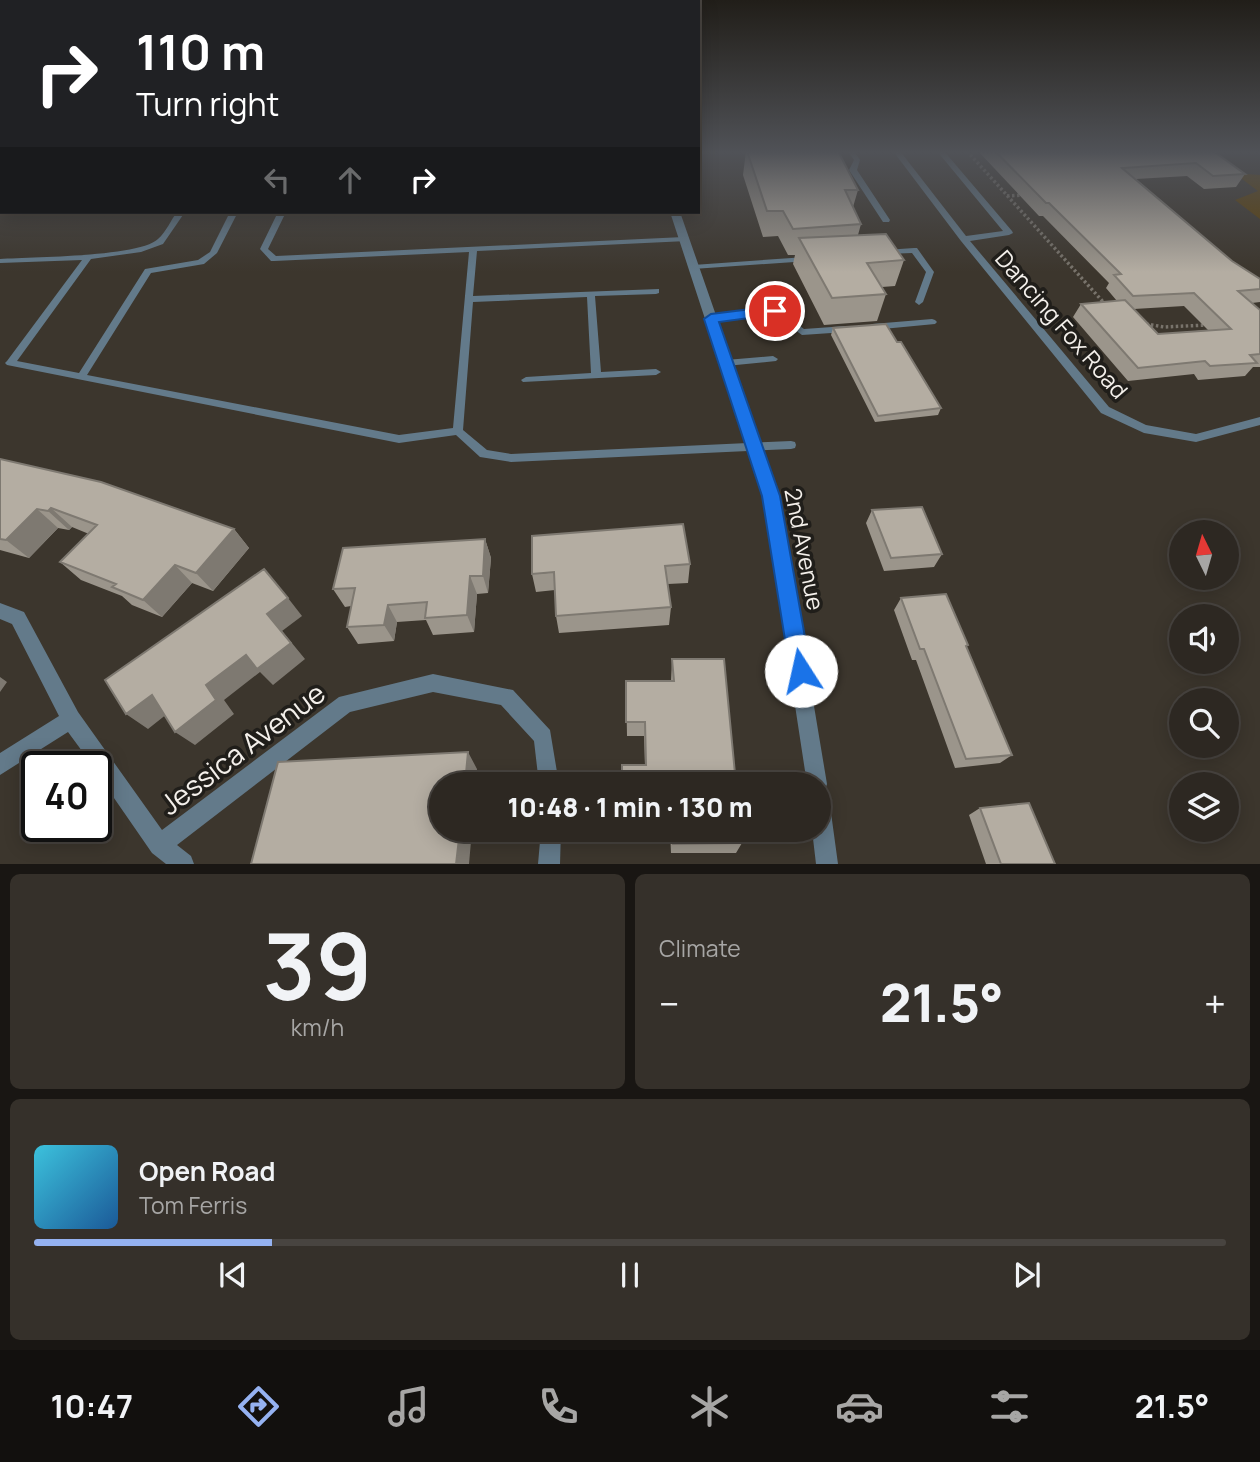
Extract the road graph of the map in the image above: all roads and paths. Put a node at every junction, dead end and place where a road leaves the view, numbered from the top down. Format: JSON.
{"nodes":[{"id":1,"x":867,"y":191,"type":"edge"},
{"id":2,"x":927,"y":191,"type":"edge"},
{"id":3,"x":974,"y":191,"type":"edge"},
{"id":4,"x":1003,"y":191,"type":"edge"},
{"id":5,"x":1034,"y":194,"type":"edge"},
{"id":6,"x":1007,"y":196,"type":"junction"},
{"id":7,"x":180,"y":214,"type":"edge"},
{"id":8,"x":233,"y":214,"type":"edge"},
{"id":9,"x":281,"y":214,"type":"edge"},
{"id":10,"x":675,"y":214,"type":"edge"},
{"id":11,"x":886,"y":220,"type":"dead end"},
{"id":12,"x":684,"y":239,"type":"junction"},
{"id":13,"x":964,"y":239,"type":"junction"},
{"id":14,"x":473,"y":248,"type":"junction"},
{"id":15,"x":874,"y":253,"type":"edge"},
{"id":16,"x":88,"y":257,"type":"junction"},
{"id":17,"x":822,"y":258,"type":"edge"},
{"id":18,"x":0,"y":261,"type":"edge"},
{"id":19,"x":693,"y":267,"type":"junction"},
{"id":20,"x":656,"y":291,"type":"dead end"},
{"id":21,"x":591,"y":294,"type":"junction"},
{"id":22,"x":470,"y":299,"type":"junction"},
{"id":23,"x":919,"y":302,"type":"dead end"},
{"id":24,"x":1110,"y":310,"type":"edge"},
{"id":25,"x":711,"y":319,"type":"junction"},
{"id":26,"x":932,"y":322,"type":"dead end"},
{"id":27,"x":1136,"y":322,"type":"edge"},
{"id":28,"x":1213,"y":324,"type":"edge"},
{"id":29,"x":867,"y":327,"type":"edge"},
{"id":30,"x":854,"y":328,"type":"edge"},
{"id":31,"x":773,"y":359,"type":"dead end"},
{"id":32,"x":726,"y":363,"type":"junction"},
{"id":33,"x":656,"y":372,"type":"dead end"},
{"id":34,"x":597,"y":376,"type":"junction"},
{"id":35,"x":81,"y":377,"type":"junction"},
{"id":36,"x":526,"y":380,"type":"dead end"},
{"id":37,"x":1260,"y":421,"type":"edge"},
{"id":38,"x":458,"y":431,"type":"junction"},
{"id":39,"x":752,"y":445,"type":"junction"},
{"id":40,"x":790,"y":445,"type":"dead end"},
{"id":41,"x":0,"y":611,"type":"edge"},
{"id":42,"x":71,"y":719,"type":"junction"},
{"id":43,"x":0,"y":765,"type":"edge"},
{"id":44,"x":547,"y":772,"type":"edge"},
{"id":45,"x":815,"y":772,"type":"edge"},
{"id":46,"x":550,"y":842,"type":"edge"},
{"id":47,"x":824,"y":842,"type":"edge"},
{"id":48,"x":160,"y":845,"type":"junction"},
{"id":49,"x":183,"y":863,"type":"edge"},
{"id":50,"x":549,"y":863,"type":"edge"},
{"id":51,"x":827,"y":863,"type":"edge"}],
"edges":[{"from":1,"to":11,"type":"lane"},
{"from":2,"to":13,"type":"lane","name":"Dancing Fox Road"},
{"from":3,"to":13,"type":"lane","name":"Dancing Fox Road"},
{"from":4,"to":6,"type":"path"},
{"from":5,"to":6,"type":"path"},
{"from":6,"to":24,"type":"path"},
{"from":7,"to":16,"type":"lane"},
{"from":8,"to":35,"type":"lane"},
{"from":9,"to":14,"type":"lane"},
{"from":10,"to":12,"type":"street","name":"2nd Avenue"},
{"from":12,"to":14,"type":"lane"},
{"from":12,"to":19,"type":"street","name":"2nd Avenue"},
{"from":13,"to":37,"type":"lane","name":"Dancing Fox Road"},
{"from":14,"to":22,"type":"lane"},
{"from":15,"to":23,"type":"lane"},
{"from":16,"to":18,"type":"lane"},
{"from":16,"to":35,"type":"lane"},
{"from":17,"to":19,"type":"lane"},
{"from":19,"to":25,"type":"street","name":"2nd Avenue"},
{"from":20,"to":21,"type":"lane"},
{"from":21,"to":22,"type":"lane"},
{"from":21,"to":34,"type":"lane"},
{"from":22,"to":38,"type":"lane"},
{"from":25,"to":30,"type":"lane"},
{"from":25,"to":32,"type":"street","name":"2nd Avenue"},
{"from":26,"to":29,"type":"lane"},
{"from":27,"to":28,"type":"path"},
{"from":31,"to":32,"type":"lane"},
{"from":32,"to":39,"type":"street","name":"2nd Avenue"},
{"from":33,"to":34,"type":"lane"},
{"from":34,"to":36,"type":"lane"},
{"from":35,"to":38,"type":"lane"},
{"from":38,"to":39,"type":"lane"},
{"from":39,"to":40,"type":"lane"},
{"from":39,"to":45,"type":"street","name":"2nd Avenue"},
{"from":41,"to":42,"type":"street"},
{"from":42,"to":43,"type":"street"},
{"from":42,"to":48,"type":"street"},
{"from":44,"to":48,"type":"street","name":"Jessica Avenue"},
{"from":46,"to":50,"type":"street"},
{"from":47,"to":51,"type":"street"},
{"from":48,"to":49,"type":"street"}]}
